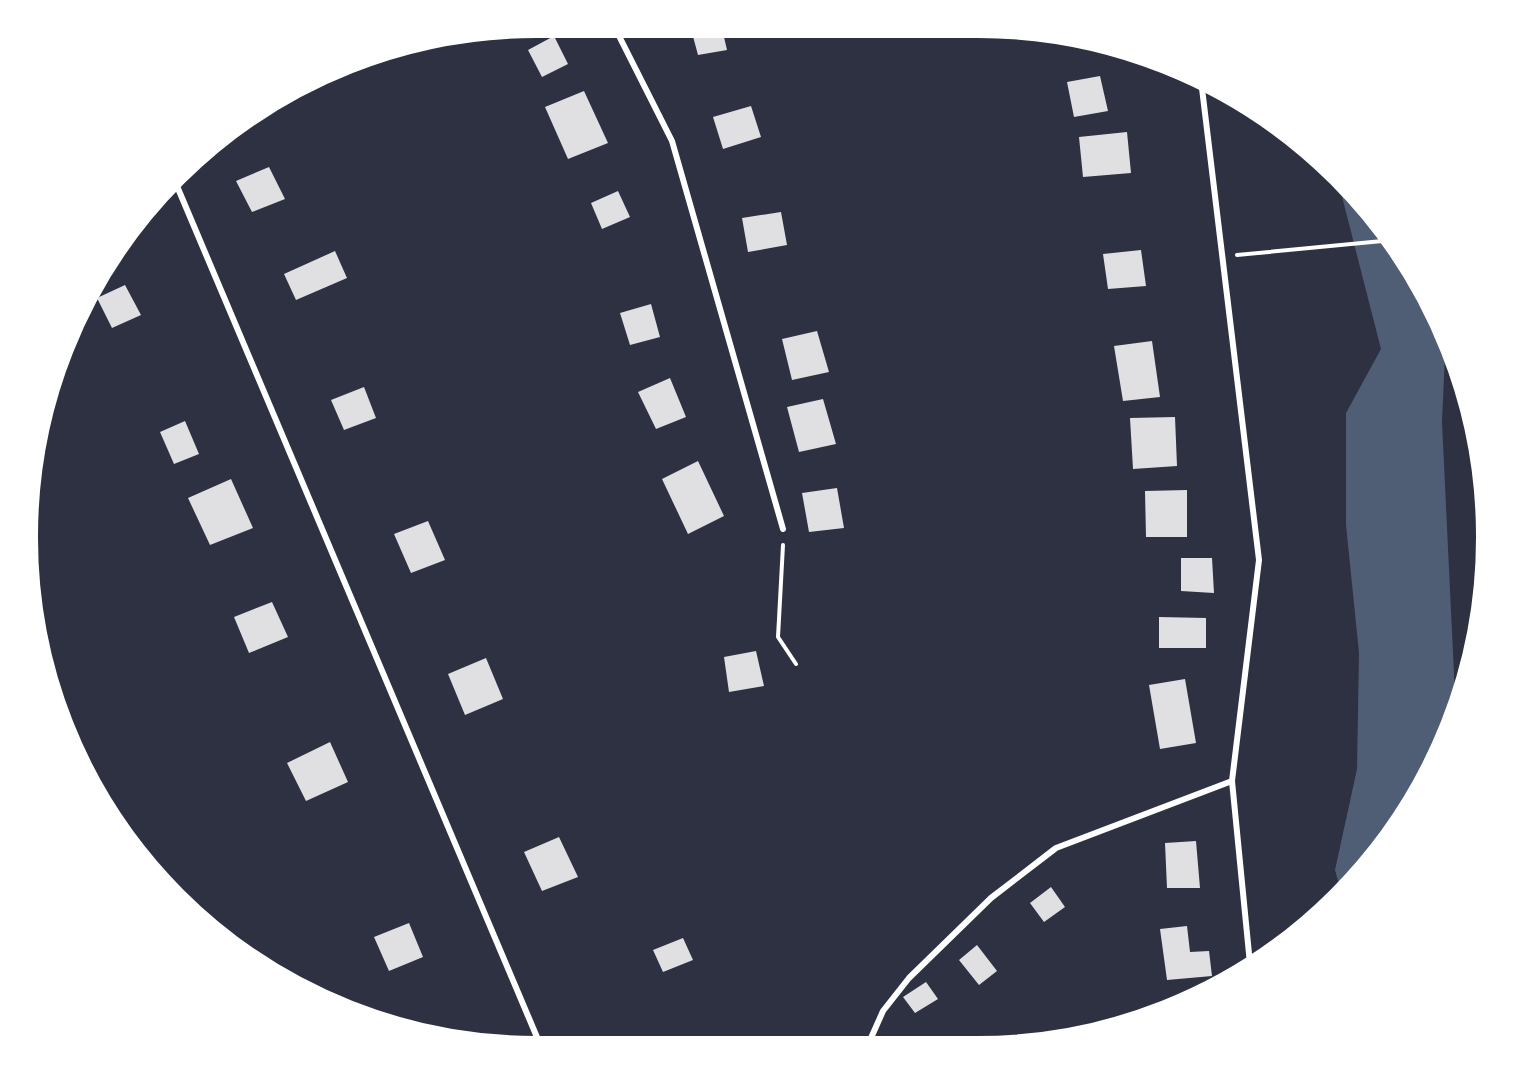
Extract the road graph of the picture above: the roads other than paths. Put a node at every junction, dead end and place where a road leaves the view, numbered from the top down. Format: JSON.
{"nodes":[{"id":1,"x":618,"y":34,"type":"edge"},
{"id":2,"x":1201,"y":87,"type":"edge"},
{"id":3,"x":177,"y":187,"type":"edge"},
{"id":4,"x":783,"y":529,"type":"road end"},
{"id":5,"x":1232,"y":781,"type":"junction"},
{"id":6,"x":1250,"y":960,"type":"edge"},
{"id":7,"x":538,"y":1040,"type":"edge"},
{"id":8,"x":870,"y":1040,"type":"edge"}],
"edges":[{"from":1,"to":4,"type":"street"},
{"from":2,"to":5,"type":"street"},
{"from":3,"to":7,"type":"street"},
{"from":5,"to":6,"type":"street"},
{"from":5,"to":8,"type":"street"}]}
